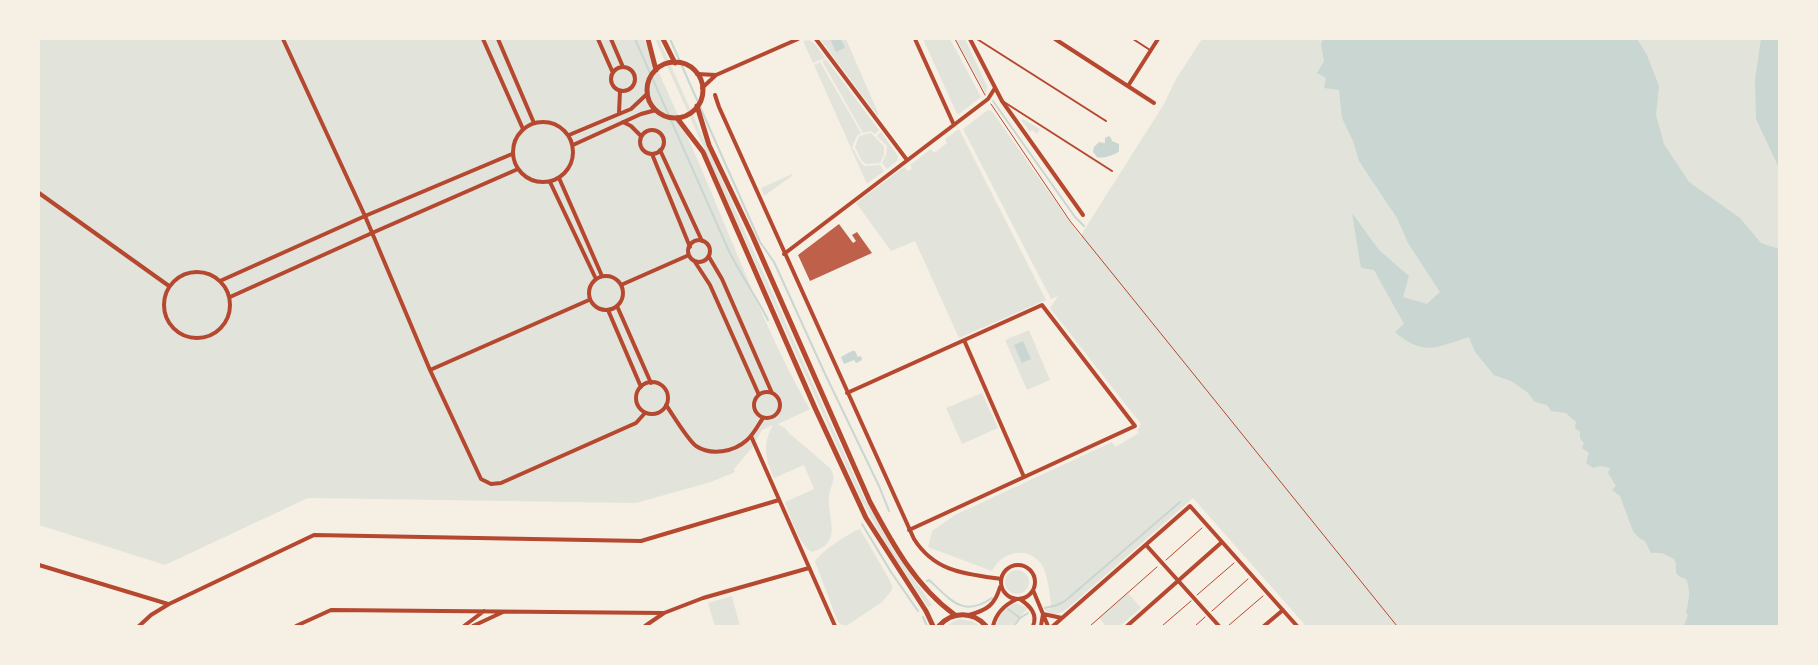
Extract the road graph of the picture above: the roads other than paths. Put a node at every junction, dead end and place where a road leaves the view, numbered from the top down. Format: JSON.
{"nodes":[{"id":1,"x":283,"y":39,"type":"edge"},
{"id":2,"x":483,"y":39,"type":"edge"},
{"id":3,"x":498,"y":39,"type":"edge"},
{"id":4,"x":598,"y":39,"type":"edge"},
{"id":5,"x":611,"y":39,"type":"edge"},
{"id":6,"x":648,"y":39,"type":"edge"},
{"id":7,"x":663,"y":39,"type":"edge"},
{"id":8,"x":798,"y":39,"type":"edge"},
{"id":9,"x":816,"y":39,"type":"edge"},
{"id":10,"x":915,"y":39,"type":"edge"},
{"id":11,"x":970,"y":39,"type":"edge"},
{"id":12,"x":977,"y":39,"type":"edge"},
{"id":13,"x":1055,"y":39,"type":"edge"},
{"id":14,"x":1134,"y":39,"type":"edge"},
{"id":15,"x":1158,"y":39,"type":"edge"},
{"id":16,"x":1151,"y":50,"type":"junction"},
{"id":17,"x":675,"y":62,"type":"junction"},
{"id":18,"x":623,"y":67,"type":"junction"},
{"id":19,"x":656,"y":70,"type":"junction"},
{"id":20,"x":613,"y":73,"type":"junction"},
{"id":21,"x":697,"y":74,"type":"junction"},
{"id":22,"x":716,"y":75,"type":"junction"},
{"id":23,"x":1128,"y":86,"type":"junction"},
{"id":24,"x":702,"y":88,"type":"junction"},
{"id":25,"x":995,"y":88,"type":"junction"},
{"id":26,"x":620,"y":91,"type":"junction"},
{"id":27,"x":647,"y":94,"type":"junction"},
{"id":28,"x":715,"y":96,"type":"dead end"},
{"id":29,"x":1002,"y":101,"type":"junction"},
{"id":30,"x":1154,"y":103,"type":"dead end"},
{"id":31,"x":697,"y":106,"type":"junction"},
{"id":32,"x":656,"y":110,"type":"junction"},
{"id":33,"x":619,"y":113,"type":"junction"},
{"id":34,"x":677,"y":118,"type":"junction"},
{"id":35,"x":1106,"y":121,"type":"dead end"},
{"id":36,"x":534,"y":122,"type":"junction"},
{"id":37,"x":622,"y":122,"type":"junction"},
{"id":38,"x":954,"y":125,"type":"junction"},
{"id":39,"x":523,"y":129,"type":"junction"},
{"id":40,"x":569,"y":134,"type":"junction"},
{"id":41,"x":641,"y":136,"type":"junction"},
{"id":42,"x":573,"y":145,"type":"junction"},
{"id":43,"x":660,"y":150,"type":"junction"},
{"id":44,"x":512,"y":154,"type":"junction"},
{"id":45,"x":652,"y":154,"type":"junction"},
{"id":46,"x":907,"y":160,"type":"junction"},
{"id":47,"x":518,"y":169,"type":"junction"},
{"id":48,"x":1112,"y":171,"type":"dead end"},
{"id":49,"x":559,"y":178,"type":"junction"},
{"id":50,"x":550,"y":182,"type":"junction"},
{"id":51,"x":39,"y":193,"type":"edge"},
{"id":52,"x":1083,"y":215,"type":"dead end"},
{"id":53,"x":365,"y":216,"type":"junction"},
{"id":54,"x":372,"y":233,"type":"junction"},
{"id":55,"x":702,"y":240,"type":"junction"},
{"id":56,"x":690,"y":246,"type":"junction"},
{"id":57,"x":784,"y":254,"type":"junction"},
{"id":58,"x":689,"y":256,"type":"junction"},
{"id":59,"x":709,"y":258,"type":"junction"},
{"id":60,"x":695,"y":262,"type":"junction"},
{"id":61,"x":602,"y":276,"type":"junction"},
{"id":62,"x":596,"y":278,"type":"junction"},
{"id":63,"x":220,"y":281,"type":"junction"},
{"id":64,"x":621,"y":285,"type":"junction"},
{"id":65,"x":169,"y":286,"type":"junction"},
{"id":66,"x":230,"y":297,"type":"junction"},
{"id":67,"x":589,"y":300,"type":"junction"},
{"id":68,"x":617,"y":306,"type":"junction"},
{"id":69,"x":608,"y":310,"type":"junction"},
{"id":70,"x":964,"y":340,"type":"junction"},
{"id":71,"x":430,"y":370,"type":"junction"},
{"id":72,"x":651,"y":383,"type":"junction"},
{"id":73,"x":641,"y":387,"type":"junction"},
{"id":74,"x":772,"y":393,"type":"junction"},
{"id":75,"x":847,"y":393,"type":"junction"},
{"id":76,"x":759,"y":395,"type":"junction"},
{"id":77,"x":666,"y":405,"type":"junction"},
{"id":78,"x":645,"y":413,"type":"junction"},
{"id":79,"x":763,"y":418,"type":"junction"},
{"id":80,"x":751,"y":436,"type":"junction"},
{"id":81,"x":1024,"y":477,"type":"junction"},
{"id":82,"x":780,"y":500,"type":"junction"},
{"id":83,"x":910,"y":530,"type":"junction"},
{"id":84,"x":1222,"y":542,"type":"junction"},
{"id":85,"x":1146,"y":545,"type":"junction"},
{"id":86,"x":39,"y":565,"type":"edge"},
{"id":87,"x":809,"y":568,"type":"junction"},
{"id":88,"x":1001,"y":579,"type":"junction"},
{"id":89,"x":1178,"y":581,"type":"junction"},
{"id":90,"x":1001,"y":585,"type":"junction"},
{"id":91,"x":1033,"y":590,"type":"junction"},
{"id":92,"x":1018,"y":599,"type":"junction"},
{"id":93,"x":169,"y":604,"type":"junction"},
{"id":94,"x":1282,"y":610,"type":"junction"},
{"id":95,"x":484,"y":611,"type":"junction"},
{"id":96,"x":504,"y":611,"type":"junction"},
{"id":97,"x":664,"y":613,"type":"junction"},
{"id":98,"x":1043,"y":614,"type":"junction"},
{"id":99,"x":954,"y":615,"type":"junction"},
{"id":100,"x":969,"y":615,"type":"junction"},
{"id":101,"x":1062,"y":618,"type":"junction"},
{"id":102,"x":475,"y":625,"type":"edge"},
{"id":103,"x":138,"y":626,"type":"edge"},
{"id":104,"x":296,"y":626,"type":"edge"},
{"id":105,"x":464,"y":626,"type":"edge"},
{"id":106,"x":645,"y":626,"type":"edge"},
{"id":107,"x":835,"y":626,"type":"edge"},
{"id":108,"x":933,"y":626,"type":"edge"},
{"id":109,"x":939,"y":626,"type":"edge"},
{"id":110,"x":986,"y":626,"type":"edge"},
{"id":111,"x":993,"y":626,"type":"edge"},
{"id":112,"x":1034,"y":626,"type":"edge"},
{"id":113,"x":1041,"y":626,"type":"edge"},
{"id":114,"x":1048,"y":626,"type":"edge"},
{"id":115,"x":1053,"y":626,"type":"edge"},
{"id":116,"x":1127,"y":626,"type":"edge"},
{"id":117,"x":1219,"y":626,"type":"edge"},
{"id":118,"x":1264,"y":626,"type":"edge"},
{"id":119,"x":1297,"y":626,"type":"edge"}],
"edges":[{"from":1,"to":53,"type":"street"},
{"from":2,"to":39,"type":"street"},
{"from":3,"to":36,"type":"street"},
{"from":4,"to":20,"type":"street"},
{"from":5,"to":18,"type":"street"},
{"from":6,"to":19,"type":"main road"},
{"from":7,"to":17,"type":"main road"},
{"from":8,"to":22,"type":"street"},
{"from":9,"to":46,"type":"street"},
{"from":10,"to":38,"type":"street"},
{"from":11,"to":25,"type":"street"},
{"from":12,"to":35,"type":"lane"},
{"from":13,"to":23,"type":"street"},
{"from":14,"to":16,"type":"lane"},
{"from":15,"to":16,"type":"street"},
{"from":16,"to":23,"type":"street"},
{"from":17,"to":19,"type":"main road"},
{"from":17,"to":21,"type":"main road"},
{"from":18,"to":20,"type":"street"},
{"from":18,"to":26,"type":"street"},
{"from":19,"to":27,"type":"main road"},
{"from":20,"to":26,"type":"street"},
{"from":21,"to":22,"type":"street"},
{"from":21,"to":24,"type":"main road"},
{"from":22,"to":24,"type":"street"},
{"from":23,"to":30,"type":"street"},
{"from":24,"to":31,"type":"main road"},
{"from":25,"to":29,"type":"street"},
{"from":25,"to":38,"type":"street"},
{"from":26,"to":33,"type":"street"},
{"from":27,"to":32,"type":"main road"},
{"from":27,"to":33,"type":"street"},
{"from":28,"to":57,"type":"street"},
{"from":29,"to":48,"type":"lane"},
{"from":29,"to":52,"type":"street"},
{"from":31,"to":34,"type":"main road"},
{"from":31,"to":99,"type":"main road"},
{"from":32,"to":34,"type":"main road"},
{"from":32,"to":37,"type":"street"},
{"from":33,"to":40,"type":"street"},
{"from":34,"to":108,"type":"main road"},
{"from":36,"to":39,"type":"street"},
{"from":36,"to":40,"type":"street"},
{"from":37,"to":41,"type":"street"},
{"from":37,"to":42,"type":"street"},
{"from":38,"to":46,"type":"street"},
{"from":39,"to":44,"type":"street"},
{"from":40,"to":42,"type":"street"},
{"from":41,"to":43,"type":"street"},
{"from":41,"to":45,"type":"street"},
{"from":42,"to":49,"type":"street"},
{"from":43,"to":45,"type":"street"},
{"from":43,"to":55,"type":"street"},
{"from":44,"to":47,"type":"street"},
{"from":44,"to":53,"type":"street"},
{"from":45,"to":56,"type":"street"},
{"from":46,"to":57,"type":"street"},
{"from":47,"to":50,"type":"street"},
{"from":47,"to":54,"type":"street"},
{"from":49,"to":50,"type":"street"},
{"from":49,"to":61,"type":"street"},
{"from":50,"to":62,"type":"street"},
{"from":51,"to":65,"type":"street"},
{"from":53,"to":54,"type":"street"},
{"from":53,"to":63,"type":"street"},
{"from":54,"to":66,"type":"street"},
{"from":54,"to":71,"type":"street"},
{"from":55,"to":56,"type":"street"},
{"from":55,"to":59,"type":"street"},
{"from":56,"to":58,"type":"street"},
{"from":57,"to":75,"type":"street"},
{"from":58,"to":60,"type":"street"},
{"from":58,"to":64,"type":"street"},
{"from":59,"to":60,"type":"street"},
{"from":59,"to":74,"type":"street"},
{"from":60,"to":76,"type":"street"},
{"from":61,"to":62,"type":"street"},
{"from":61,"to":64,"type":"street"},
{"from":62,"to":67,"type":"street"},
{"from":63,"to":65,"type":"street"},
{"from":63,"to":66,"type":"street"},
{"from":64,"to":68,"type":"street"},
{"from":65,"to":66,"type":"street"},
{"from":67,"to":69,"type":"street"},
{"from":67,"to":71,"type":"street"},
{"from":68,"to":69,"type":"street"},
{"from":68,"to":72,"type":"street"},
{"from":69,"to":73,"type":"street"},
{"from":70,"to":75,"type":"street"},
{"from":70,"to":81,"type":"street"},
{"from":70,"to":81,"type":"street"},
{"from":71,"to":78,"type":"street"},
{"from":72,"to":73,"type":"street"},
{"from":72,"to":77,"type":"street"},
{"from":73,"to":78,"type":"street"},
{"from":74,"to":76,"type":"street"},
{"from":74,"to":79,"type":"street"},
{"from":75,"to":83,"type":"street"},
{"from":76,"to":79,"type":"street"},
{"from":77,"to":78,"type":"street"},
{"from":77,"to":80,"type":"street"},
{"from":79,"to":80,"type":"street"},
{"from":80,"to":82,"type":"street"},
{"from":81,"to":83,"type":"street"},
{"from":82,"to":87,"type":"street"},
{"from":82,"to":93,"type":"street"},
{"from":83,"to":88,"type":"street"},
{"from":84,"to":85,"type":"street"},
{"from":84,"to":89,"type":"street"},
{"from":84,"to":94,"type":"street"},
{"from":85,"to":89,"type":"street"},
{"from":85,"to":101,"type":"street"},
{"from":86,"to":93,"type":"street"},
{"from":87,"to":97,"type":"street"},
{"from":87,"to":107,"type":"street"},
{"from":88,"to":90,"type":"street"},
{"from":88,"to":91,"type":"street"},
{"from":89,"to":116,"type":"street"},
{"from":89,"to":117,"type":"street"},
{"from":90,"to":92,"type":"street"},
{"from":90,"to":100,"type":"street"},
{"from":91,"to":92,"type":"street"},
{"from":91,"to":98,"type":"street"},
{"from":92,"to":111,"type":"street"},
{"from":92,"to":112,"type":"street"},
{"from":93,"to":103,"type":"street"},
{"from":94,"to":118,"type":"street"},
{"from":94,"to":119,"type":"street"},
{"from":95,"to":96,"type":"street"},
{"from":95,"to":102,"type":"street"},
{"from":95,"to":104,"type":"street"},
{"from":95,"to":105,"type":"street"},
{"from":96,"to":97,"type":"street"},
{"from":96,"to":102,"type":"street"},
{"from":97,"to":106,"type":"street"},
{"from":98,"to":101,"type":"street"},
{"from":98,"to":113,"type":"street"},
{"from":98,"to":114,"type":"street"},
{"from":99,"to":100,"type":"main road"},
{"from":99,"to":109,"type":"main road"},
{"from":100,"to":110,"type":"main road"},
{"from":101,"to":115,"type":"street"}]}
